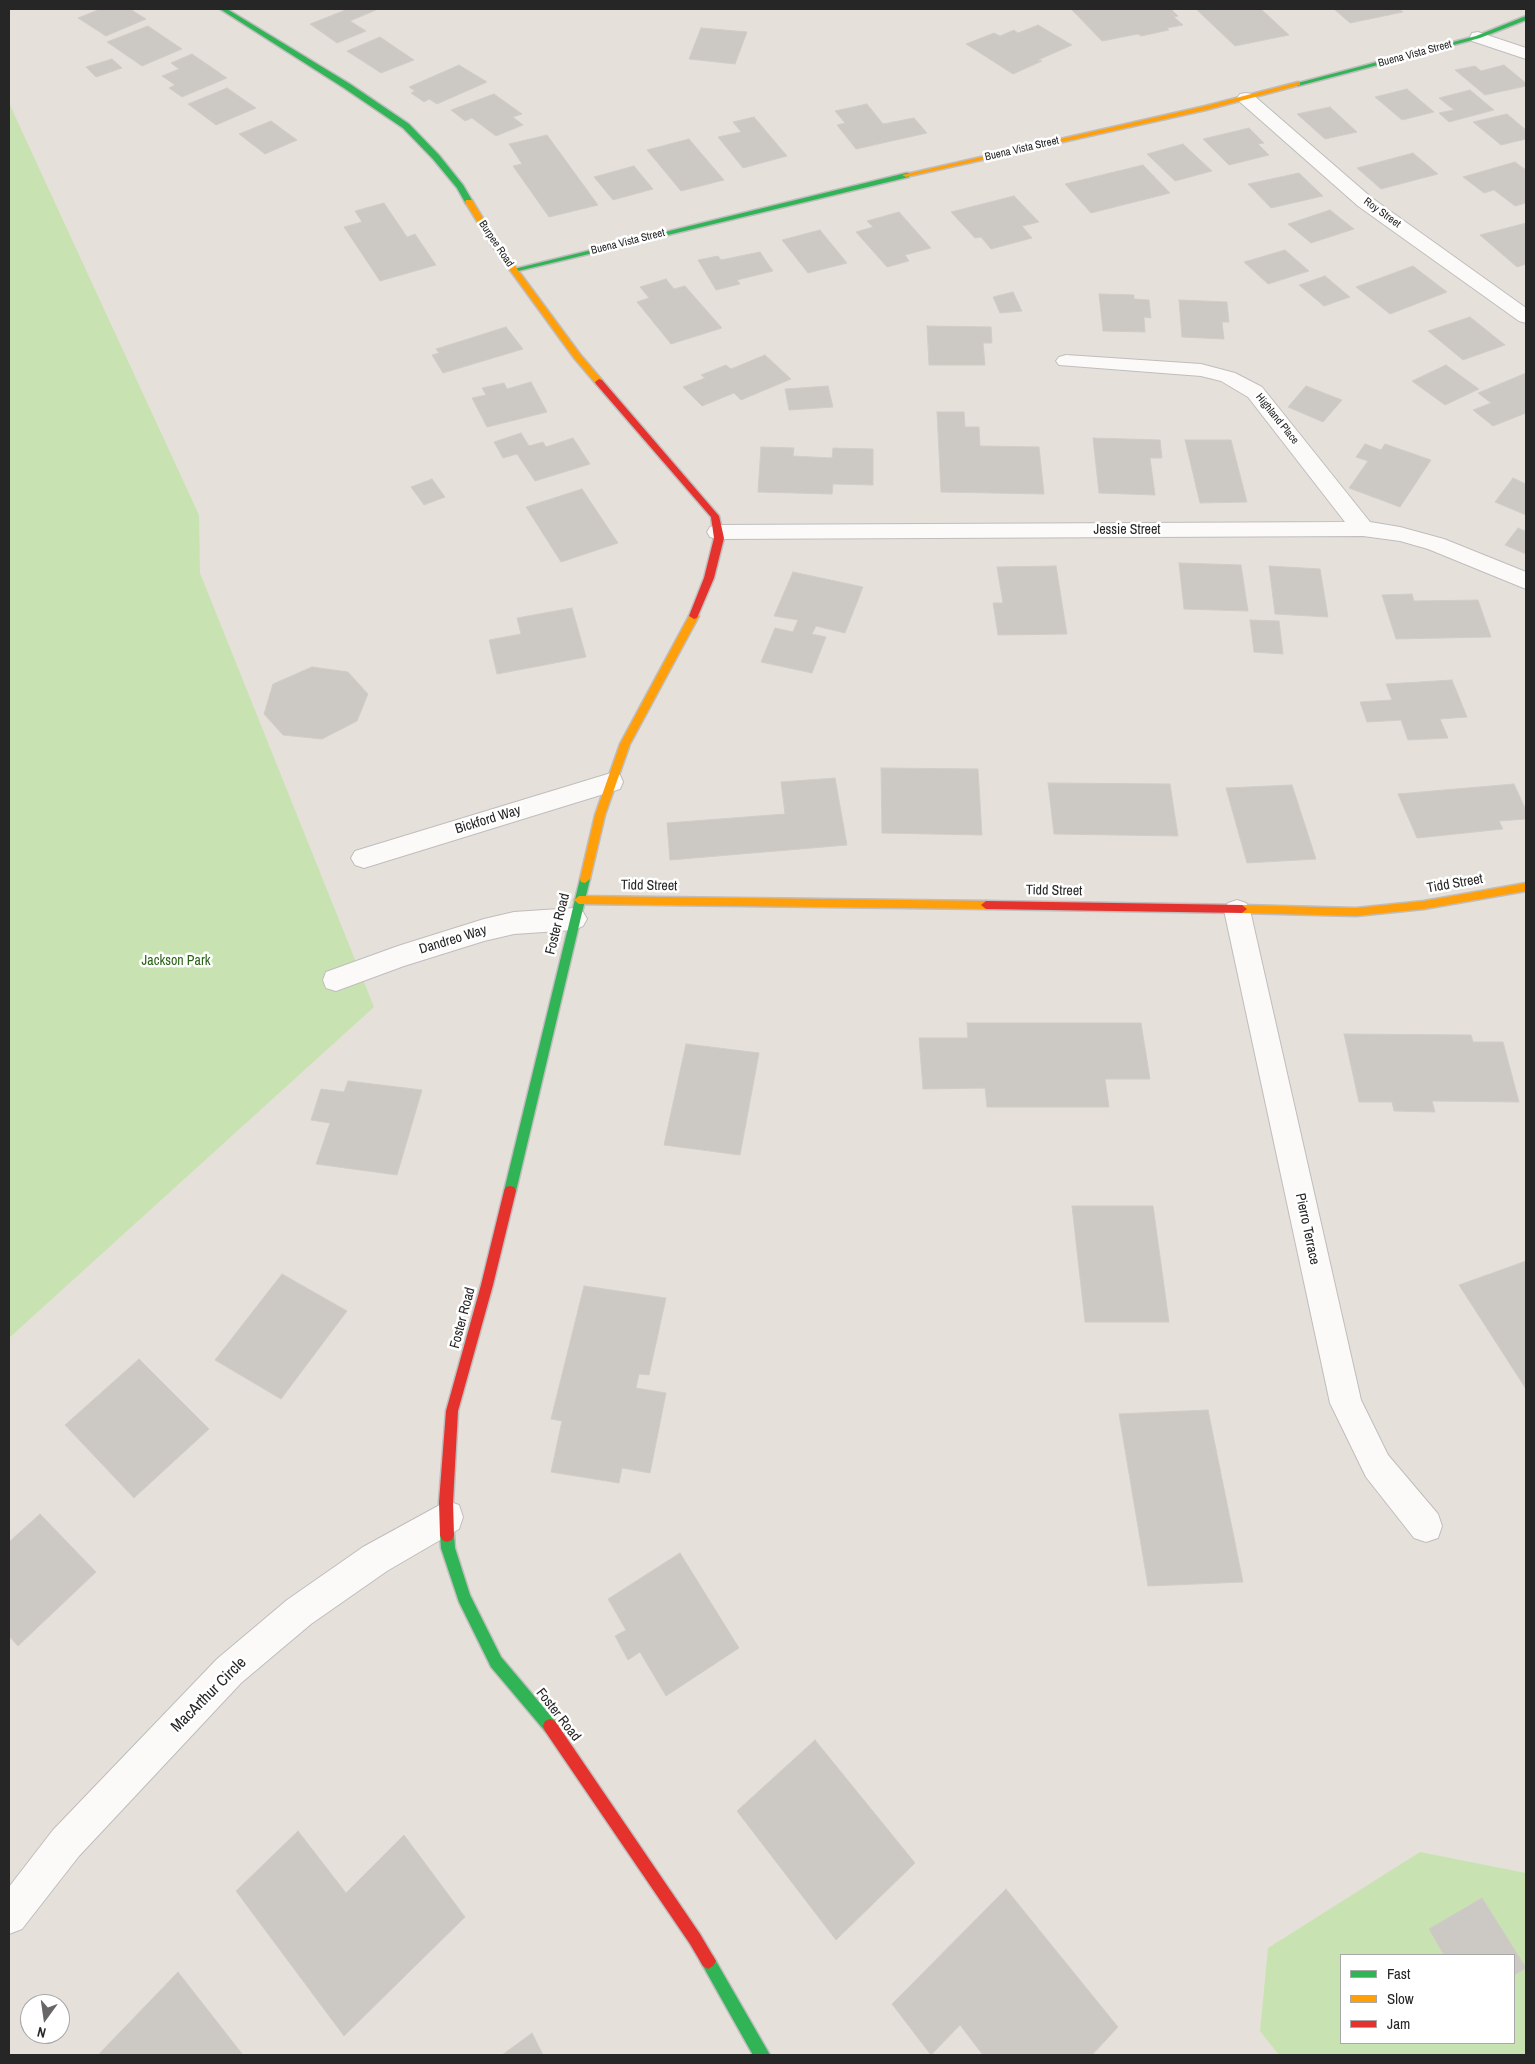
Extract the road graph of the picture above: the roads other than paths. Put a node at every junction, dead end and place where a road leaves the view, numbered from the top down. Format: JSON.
{"nodes":[{"id":1,"x":223,"y":9,"type":"edge"},
{"id":2,"x":1526,"y":18,"type":"edge"},
{"id":3,"x":1478,"y":37,"type":"junction"},
{"id":4,"x":1526,"y":54,"type":"edge"},
{"id":5,"x":1246,"y":98,"type":"junction"},
{"id":6,"x":514,"y":270,"type":"junction"},
{"id":7,"x":1526,"y":317,"type":"edge"},
{"id":8,"x":1066,"y":361,"type":"dead end"},
{"id":9,"x":1363,"y":529,"type":"junction"},
{"id":10,"x":718,"y":532,"type":"junction"},
{"id":11,"x":1526,"y":580,"type":"edge"},
{"id":12,"x":611,"y":782,"type":"junction"},
{"id":13,"x":364,"y":858,"type":"dead end"},
{"id":14,"x":1526,"y":887,"type":"edge"},
{"id":15,"x":577,"y":910,"type":"junction"},
{"id":16,"x":1237,"y":910,"type":"junction"},
{"id":17,"x":336,"y":980,"type":"dead end"},
{"id":18,"x":447,"y":1517,"type":"junction"},
{"id":19,"x":1426,"y":1526,"type":"dead end"},
{"id":20,"x":9,"y":1916,"type":"edge"},
{"id":21,"x":762,"y":2055,"type":"edge"}],
"edges":[{"from":1,"to":6,"type":"street","name":"Burpee Road"},
{"from":2,"to":3,"type":"street","name":"Buena Vista Street"},
{"from":3,"to":4,"type":"street"},
{"from":3,"to":5,"type":"street","name":"Buena Vista Street"},
{"from":5,"to":6,"type":"street","name":"Buena Vista Street"},
{"from":5,"to":7,"type":"street","name":"Roy Street"},
{"from":6,"to":10,"type":"street","name":"Burpee Road"},
{"from":8,"to":9,"type":"street","name":"Highland Place"},
{"from":9,"to":10,"type":"street","name":"Jessie Street"},
{"from":9,"to":11,"type":"street","name":"Jessie Street"},
{"from":10,"to":12,"type":"street","name":"Foster Road"},
{"from":12,"to":13,"type":"street","name":"Bickford Way"},
{"from":12,"to":15,"type":"street","name":"Foster Road"},
{"from":14,"to":16,"type":"street","name":"Tidd Street"},
{"from":15,"to":16,"type":"street","name":"Tidd Street"},
{"from":15,"to":17,"type":"street","name":"Dandreo Way"},
{"from":15,"to":18,"type":"street","name":"Foster Road"},
{"from":16,"to":19,"type":"street","name":"Pierro Terrace"},
{"from":18,"to":20,"type":"street","name":"MacArthur Circle"},
{"from":18,"to":21,"type":"street","name":"Foster Road"}]}
